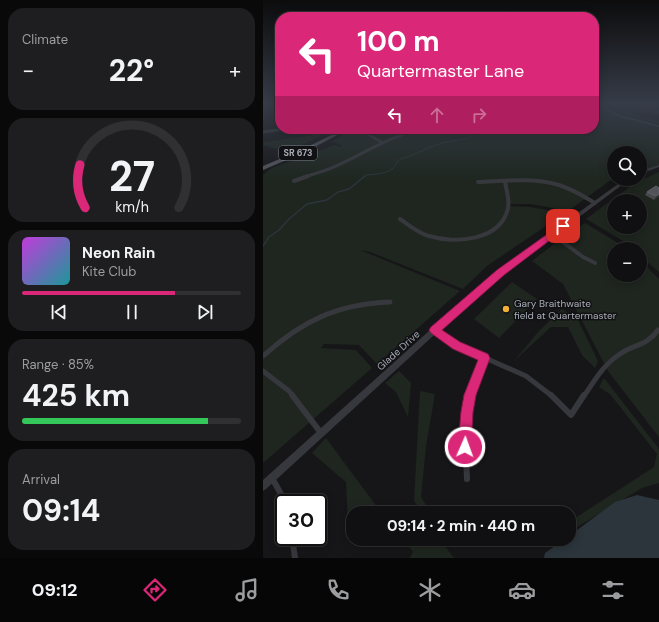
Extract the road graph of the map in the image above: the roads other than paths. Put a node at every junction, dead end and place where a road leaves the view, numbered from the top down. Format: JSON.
{"nodes":[{"id":1,"x":275,"y":130,"type":"edge"},
{"id":2,"x":263,"y":132,"type":"edge"},
{"id":3,"x":337,"y":134,"type":"edge"},
{"id":4,"x":368,"y":134,"type":"edge"},
{"id":5,"x":403,"y":134,"type":"edge"},
{"id":6,"x":381,"y":142,"type":"junction"},
{"id":7,"x":659,"y":166,"type":"edge"},
{"id":8,"x":263,"y":168,"type":"edge"},
{"id":9,"x":647,"y":170,"type":"edge"},
{"id":10,"x":294,"y":181,"type":"dead end"},
{"id":11,"x":505,"y":181,"type":"junction"},
{"id":12,"x":478,"y":182,"type":"dead end"},
{"id":13,"x":618,"y":186,"type":"edge"},
{"id":14,"x":595,"y":203,"type":"junction"},
{"id":15,"x":400,"y":219,"type":"dead end"},
{"id":16,"x":552,"y":234,"type":"junction"},
{"id":17,"x":595,"y":263,"type":"dead end"},
{"id":18,"x":390,"y":302,"type":"dead end"},
{"id":19,"x":435,"y":330,"type":"junction"},
{"id":20,"x":658,"y":330,"type":"edge"},
{"id":21,"x":263,"y":356,"type":"edge"},
{"id":22,"x":484,"y":358,"type":"junction"},
{"id":23,"x":263,"y":371,"type":"edge"},
{"id":24,"x":321,"y":433,"type":"junction"},
{"id":25,"x":272,"y":478,"type":"junction"},
{"id":26,"x":467,"y":479,"type":"dead end"},
{"id":27,"x":263,"y":486,"type":"edge"},
{"id":28,"x":281,"y":494,"type":"edge"},
{"id":29,"x":293,"y":546,"type":"edge"},
{"id":30,"x":295,"y":558,"type":"edge"}],
"edges":[{"from":1,"to":2,"type":"street"},
{"from":3,"to":8,"type":"main road","number":"SR 673"},
{"from":4,"to":6,"type":"street"},
{"from":5,"to":6,"type":"street"},
{"from":6,"to":10,"type":"street"},
{"from":7,"to":9,"type":"street"},
{"from":11,"to":12,"type":"street"},
{"from":11,"to":14,"type":"street"},
{"from":11,"to":15,"type":"street"},
{"from":13,"to":14,"type":"street","name":"Glade Drive"},
{"from":14,"to":16,"type":"street","name":"Glade Drive"},
{"from":16,"to":17,"type":"street"},
{"from":16,"to":19,"type":"street","name":"Glade Drive"},
{"from":18,"to":21,"type":"street"},
{"from":19,"to":22,"type":"street"},
{"from":19,"to":24,"type":"street","name":"Glade Drive"},
{"from":20,"to":22,"type":"street"},
{"from":22,"to":26,"type":"street"},
{"from":23,"to":24,"type":"street"},
{"from":24,"to":25,"type":"street","name":"Glade Drive"},
{"from":25,"to":27,"type":"street","name":"Glade Drive"},
{"from":25,"to":28,"type":"street"},
{"from":29,"to":30,"type":"street"}]}
